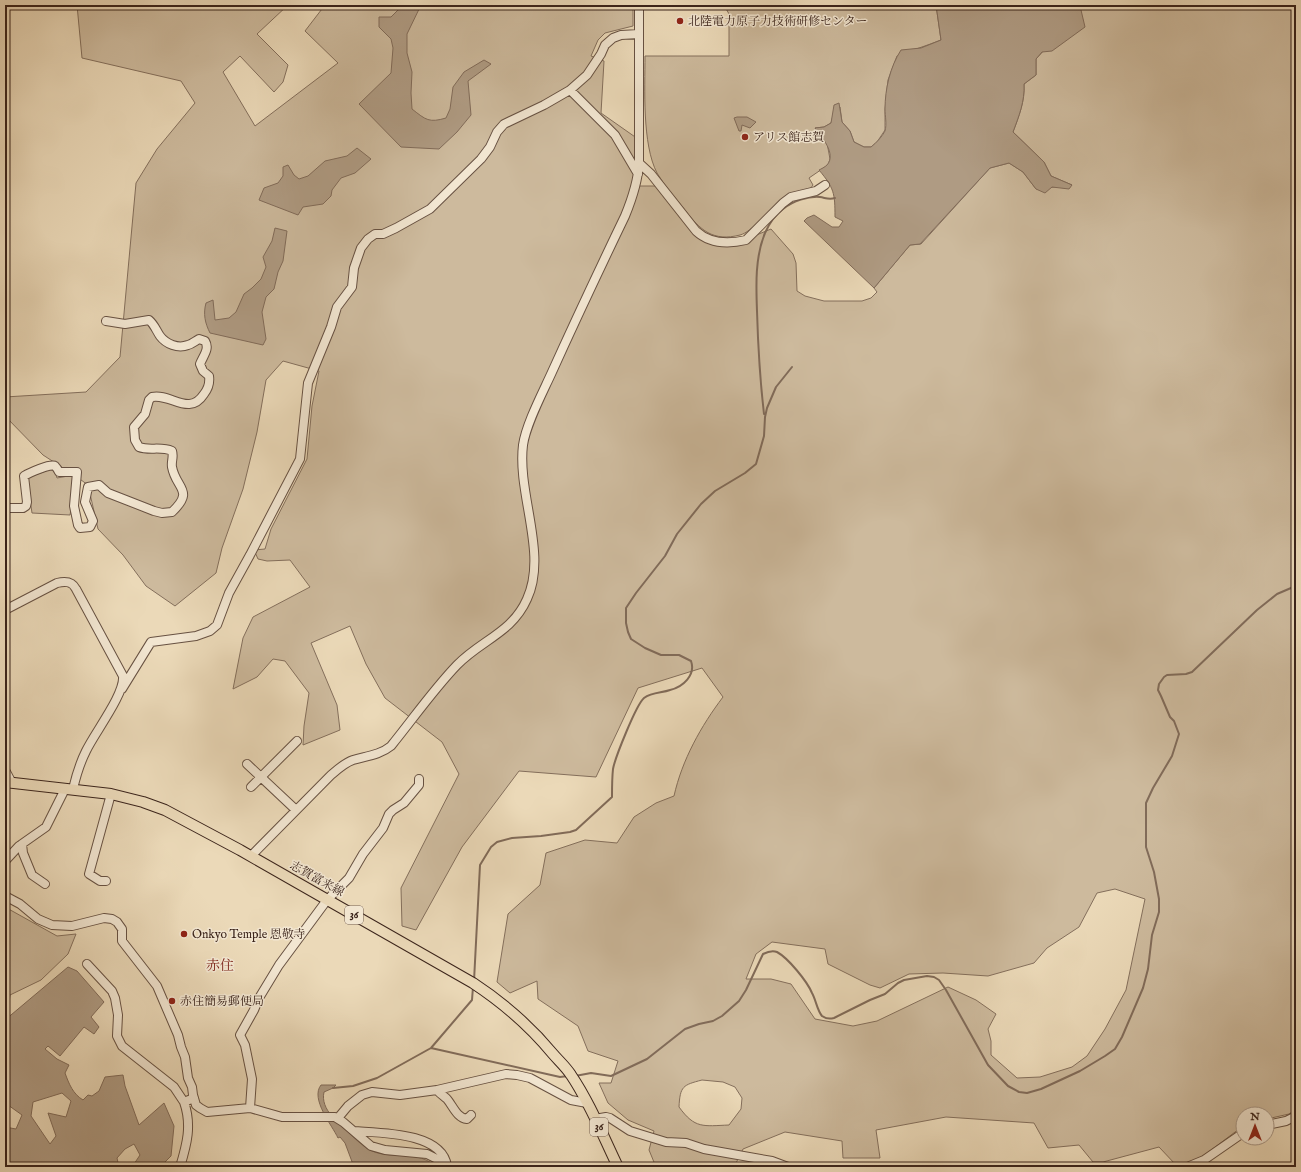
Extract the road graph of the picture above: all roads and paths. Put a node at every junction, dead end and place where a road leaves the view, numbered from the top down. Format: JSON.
{"nodes":[{"id":1,"x":639,"y":5,"type":"edge"},
{"id":2,"x":639,"y":34,"type":"junction"},
{"id":3,"x":570,"y":90,"type":"junction"},
{"id":4,"x":639,"y":163,"type":"junction"},
{"id":5,"x":638,"y":175,"type":"junction"},
{"id":6,"x":825,"y":185,"type":"dead end"},
{"id":7,"x":106,"y":321,"type":"dead end"},
{"id":8,"x":5,"y":508,"type":"edge"},
{"id":9,"x":6,"y":610,"type":"edge"},
{"id":10,"x":122,"y":689,"type":"junction"},
{"id":11,"x":297,"y":741,"type":"dead end"},
{"id":12,"x":247,"y":764,"type":"dead end"},
{"id":13,"x":5,"y":770,"type":"edge"},
{"id":14,"x":261,"y":778,"type":"junction"},
{"id":15,"x":419,"y":778,"type":"dead end"},
{"id":16,"x":8,"y":783,"type":"edge"},
{"id":17,"x":251,"y":787,"type":"dead end"},
{"id":18,"x":69,"y":789,"type":"junction"},
{"id":19,"x":111,"y":794,"type":"junction"},
{"id":20,"x":296,"y":810,"type":"junction"},
{"id":21,"x":22,"y":844,"type":"junction"},
{"id":22,"x":251,"y":856,"type":"junction"},
{"id":23,"x":5,"y":861,"type":"edge"},
{"id":24,"x":106,"y":881,"type":"dead end"},
{"id":25,"x":45,"y":884,"type":"dead end"},
{"id":26,"x":5,"y":896,"type":"edge"},
{"id":27,"x":327,"y":900,"type":"junction"},
{"id":28,"x":87,"y":964,"type":"dead end"},
{"id":29,"x":437,"y":1090,"type":"junction"},
{"id":30,"x":194,"y":1098,"type":"junction"},
{"id":31,"x":184,"y":1102,"type":"junction"},
{"id":32,"x":587,"y":1103,"type":"junction"},
{"id":33,"x":250,"y":1108,"type":"junction"},
{"id":34,"x":471,"y":1115,"type":"dead end"},
{"id":35,"x":1296,"y":1116,"type":"edge"},
{"id":36,"x":336,"y":1118,"type":"junction"},
{"id":37,"x":595,"y":1119,"type":"junction"},
{"id":38,"x":1275,"y":1123,"type":"edge"},
{"id":39,"x":354,"y":1131,"type":"junction"},
{"id":40,"x":1235,"y":1140,"type":"edge"},
{"id":41,"x":1206,"y":1164,"type":"edge"},
{"id":42,"x":180,"y":1167,"type":"edge"},
{"id":43,"x":447,"y":1167,"type":"edge"},
{"id":44,"x":618,"y":1167,"type":"edge"},
{"id":45,"x":788,"y":1167,"type":"edge"},
{"id":46,"x":1187,"y":1167,"type":"edge"}],
"edges":[{"from":1,"to":2,"type":"street"},
{"from":2,"to":3,"type":"street"},
{"from":2,"to":4,"type":"street"},
{"from":3,"to":5,"type":"street"},
{"from":3,"to":10,"type":"street"},
{"from":4,"to":5,"type":"street"},
{"from":4,"to":6,"type":"street"},
{"from":5,"to":20,"type":"street"},
{"from":7,"to":8,"type":"street"},
{"from":9,"to":10,"type":"street"},
{"from":10,"to":18,"type":"street"},
{"from":11,"to":14,"type":"street"},
{"from":12,"to":14,"type":"street"},
{"from":13,"to":16,"type":"street"},
{"from":14,"to":17,"type":"street"},
{"from":14,"to":20,"type":"street"},
{"from":15,"to":27,"type":"street"},
{"from":16,"to":18,"type":"main road","name":"志賀富来線","number":"36"},
{"from":18,"to":19,"type":"main road","name":"志賀富来線","number":"36"},
{"from":18,"to":21,"type":"street"},
{"from":19,"to":22,"type":"main road","name":"志賀富来線","number":"36"},
{"from":19,"to":24,"type":"street"},
{"from":20,"to":22,"type":"street"},
{"from":21,"to":23,"type":"street"},
{"from":21,"to":25,"type":"street"},
{"from":22,"to":27,"type":"main road","name":"志賀富来線","number":"36"},
{"from":26,"to":30,"type":"street"},
{"from":27,"to":32,"type":"main road","name":"志賀富来線","number":"36"},
{"from":27,"to":33,"type":"street"},
{"from":28,"to":31,"type":"street"},
{"from":29,"to":32,"type":"street"},
{"from":29,"to":34,"type":"street"},
{"from":29,"to":36,"type":"street"},
{"from":30,"to":31,"type":"street"},
{"from":30,"to":33,"type":"street"},
{"from":31,"to":42,"type":"street"},
{"from":32,"to":37,"type":"main road","name":"志賀富来線","number":"36"},
{"from":33,"to":36,"type":"street"},
{"from":35,"to":38,"type":"street"},
{"from":36,"to":39,"type":"street"},
{"from":37,"to":44,"type":"main road","name":"志賀富来線","number":"36"},
{"from":37,"to":45,"type":"street"},
{"from":39,"to":43,"type":"street"},
{"from":39,"to":43,"type":"street"},
{"from":40,"to":41,"type":"street"},
{"from":41,"to":46,"type":"street"}]}
